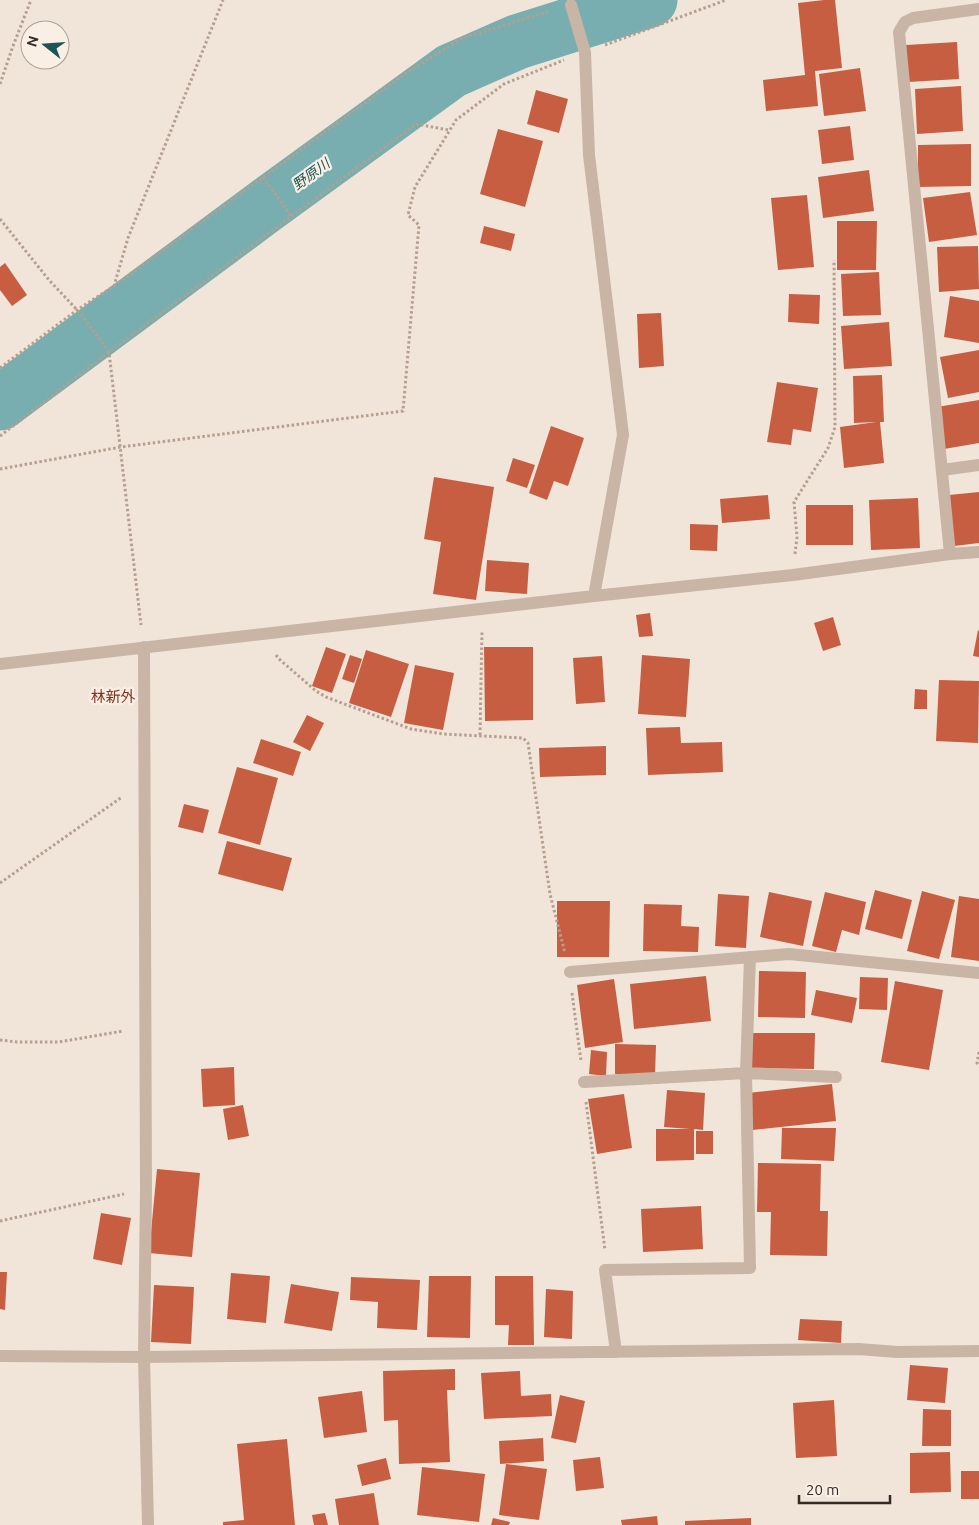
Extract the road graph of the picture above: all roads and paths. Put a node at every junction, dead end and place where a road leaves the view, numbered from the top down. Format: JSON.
{"nodes":[{"id":1,"x":31,"y":0,"type":"edge"},
{"id":2,"x":223,"y":0,"type":"edge"},
{"id":3,"x":726,"y":0,"type":"edge"},
{"id":4,"x":570,"y":5,"type":"joint"},
{"id":5,"x":979,"y":9,"type":"edge"},
{"id":6,"x":585,"y":52,"type":"junction"},
{"id":7,"x":0,"y":84,"type":"edge"},
{"id":8,"x":449,"y":130,"type":"junction"},
{"id":9,"x":264,"y":178,"type":"junction"},
{"id":10,"x":291,"y":215,"type":"junction"},
{"id":11,"x":0,"y":219,"type":"edge"},
{"id":12,"x":834,"y":260,"type":"dead end"},
{"id":13,"x":114,"y":286,"type":"junction"},
{"id":14,"x":77,"y":310,"type":"junction"},
{"id":15,"x":109,"y":352,"type":"junction"},
{"id":16,"x":0,"y":368,"type":"edge"},
{"id":17,"x":0,"y":436,"type":"edge"},
{"id":18,"x":121,"y":447,"type":"junction"},
{"id":19,"x":979,"y":465,"type":"edge"},
{"id":20,"x":0,"y":469,"type":"edge"},
{"id":21,"x":942,"y":470,"type":"junction"},
{"id":22,"x":979,"y":552,"type":"edge"},
{"id":23,"x":950,"y":554,"type":"junction"},
{"id":24,"x":793,"y":575,"type":"junction"},
{"id":25,"x":594,"y":596,"type":"junction"},
{"id":26,"x":482,"y":609,"type":"junction"},
{"id":27,"x":264,"y":634,"type":"junction"},
{"id":28,"x":144,"y":647,"type":"junction"},
{"id":29,"x":0,"y":664,"type":"edge"},
{"id":30,"x":480,"y":735,"type":"junction"},
{"id":31,"x":145,"y":780,"type":"junction"},
{"id":32,"x":0,"y":883,"type":"edge"},
{"id":33,"x":750,"y":957,"type":"junction"},
{"id":34,"x":570,"y":972,"type":"junction"},
{"id":35,"x":979,"y":973,"type":"edge"},
{"id":36,"x":146,"y":1027,"type":"junction"},
{"id":37,"x":0,"y":1040,"type":"edge"},
{"id":38,"x":979,"y":1052,"type":"edge"},
{"id":39,"x":979,"y":1066,"type":"edge"},
{"id":40,"x":746,"y":1072,"type":"junction"},
{"id":41,"x":836,"y":1077,"type":"dead end"},
{"id":42,"x":584,"y":1082,"type":"junction"},
{"id":43,"x":146,"y":1189,"type":"junction"},
{"id":44,"x":0,"y":1221,"type":"edge"},
{"id":45,"x":607,"y":1270,"type":"junction"},
{"id":46,"x":616,"y":1352,"type":"junction"},
{"id":47,"x":979,"y":1352,"type":"edge"},
{"id":48,"x":0,"y":1356,"type":"edge"},
{"id":49,"x":144,"y":1357,"type":"junction"},
{"id":50,"x":148,"y":1525,"type":"edge"}],
"edges":[{"from":1,"to":7,"type":"path"},
{"from":2,"to":13,"type":"path"},
{"from":3,"to":6,"type":"path"},
{"from":4,"to":6,"type":"street"},
{"from":4,"to":9,"type":"path"},
{"from":5,"to":21,"type":"street"},
{"from":6,"to":8,"type":"path"},
{"from":6,"to":25,"type":"street"},
{"from":8,"to":10,"type":"path"},
{"from":8,"to":18,"type":"path"},
{"from":9,"to":10,"type":"path"},
{"from":9,"to":13,"type":"path"},
{"from":10,"to":15,"type":"path"},
{"from":11,"to":14,"type":"path"},
{"from":12,"to":24,"type":"path"},
{"from":13,"to":14,"type":"path"},
{"from":14,"to":15,"type":"path"},
{"from":14,"to":16,"type":"path"},
{"from":15,"to":17,"type":"path"},
{"from":15,"to":18,"type":"path"},
{"from":18,"to":20,"type":"path"},
{"from":18,"to":28,"type":"path"},
{"from":19,"to":21,"type":"street"},
{"from":21,"to":23,"type":"street"},
{"from":22,"to":23,"type":"street"},
{"from":23,"to":24,"type":"street"},
{"from":24,"to":25,"type":"street"},
{"from":25,"to":26,"type":"street"},
{"from":26,"to":27,"type":"street"},
{"from":26,"to":30,"type":"path"},
{"from":27,"to":28,"type":"street"},
{"from":27,"to":30,"type":"path"},
{"from":28,"to":29,"type":"street"},
{"from":28,"to":31,"type":"street"},
{"from":30,"to":34,"type":"path"},
{"from":31,"to":32,"type":"path"},
{"from":31,"to":36,"type":"street"},
{"from":33,"to":34,"type":"street"},
{"from":33,"to":35,"type":"street"},
{"from":33,"to":40,"type":"street"},
{"from":34,"to":42,"type":"path"},
{"from":36,"to":37,"type":"path"},
{"from":36,"to":43,"type":"street"},
{"from":38,"to":39,"type":"path"},
{"from":40,"to":41,"type":"street"},
{"from":40,"to":42,"type":"street"},
{"from":40,"to":45,"type":"street"},
{"from":42,"to":45,"type":"path"},
{"from":43,"to":44,"type":"path"},
{"from":43,"to":49,"type":"street"},
{"from":45,"to":46,"type":"street"},
{"from":46,"to":47,"type":"street"},
{"from":46,"to":49,"type":"street"},
{"from":48,"to":49,"type":"street"},
{"from":49,"to":50,"type":"street"}]}
